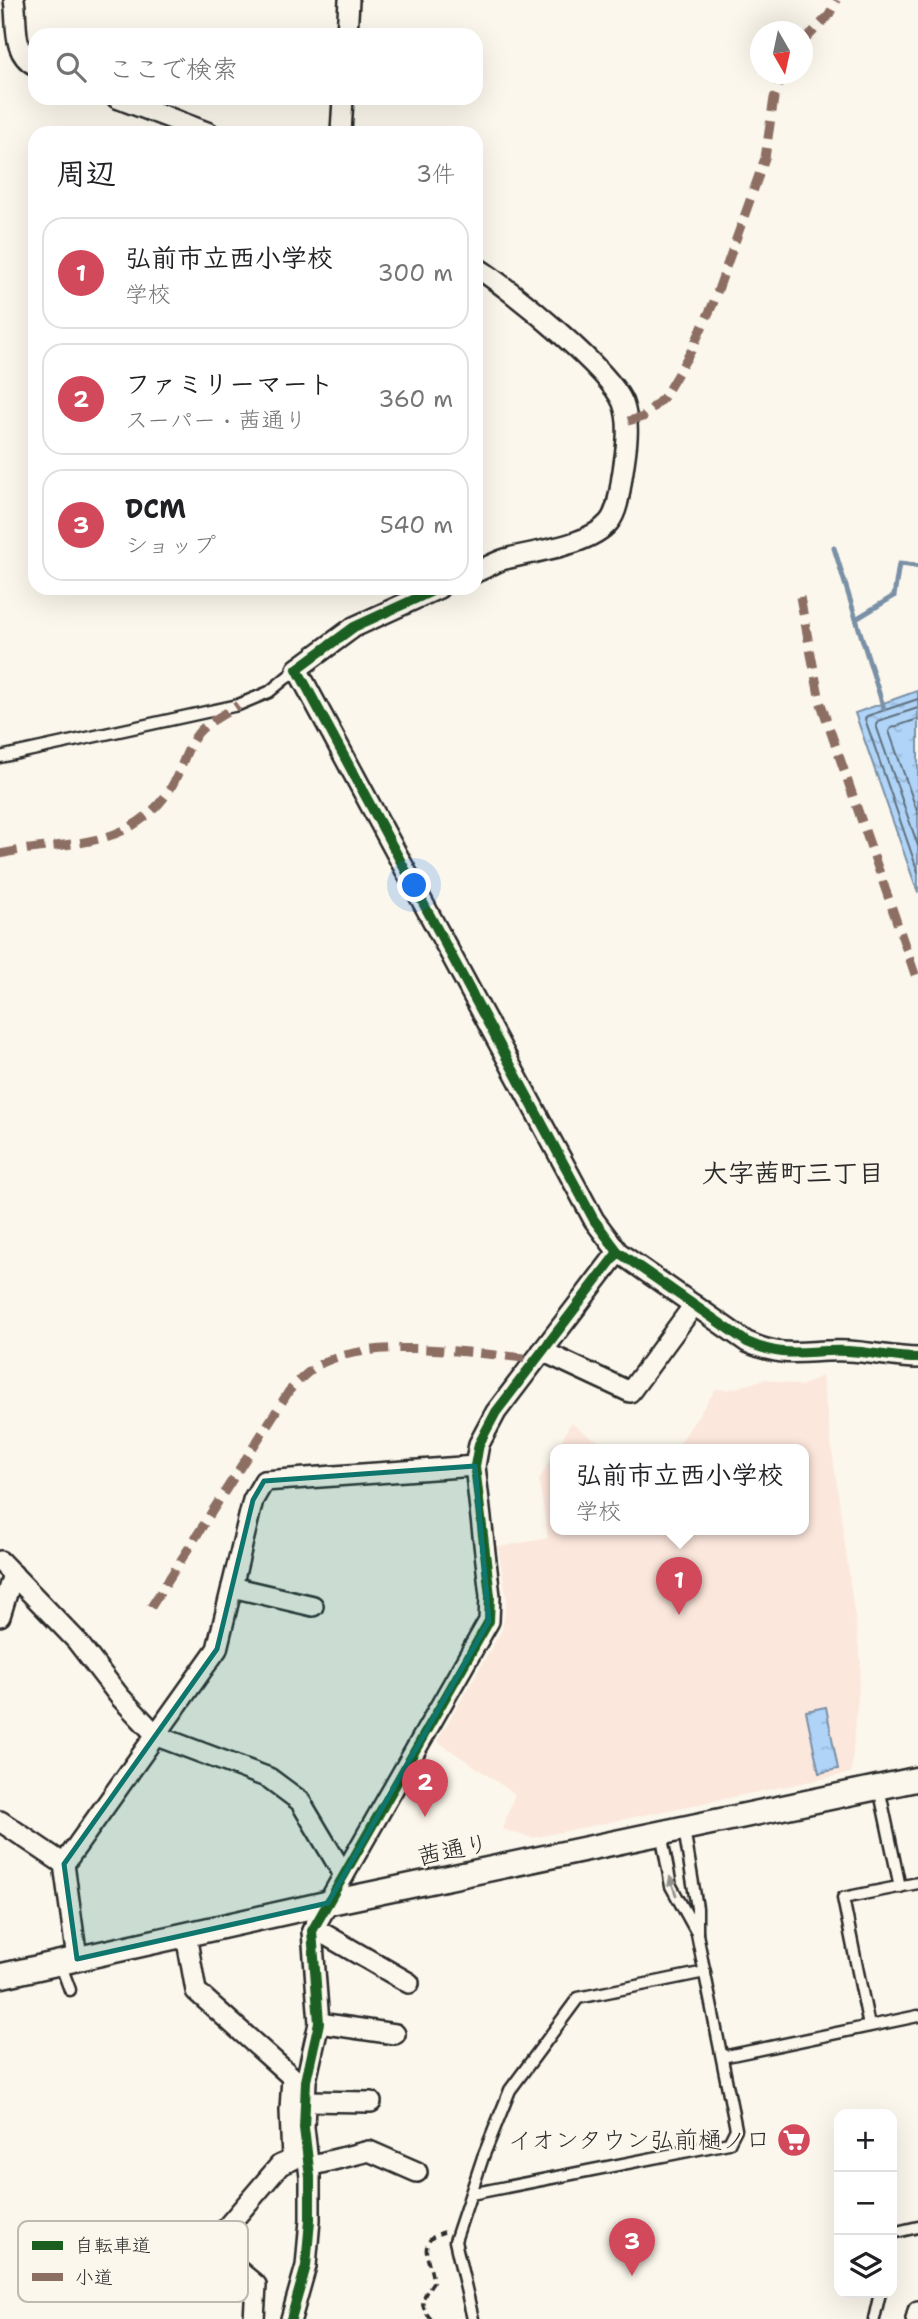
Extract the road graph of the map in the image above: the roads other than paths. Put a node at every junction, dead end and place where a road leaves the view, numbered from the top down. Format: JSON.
{"nodes":[{"id":1,"x":14,"y":0,"type":"edge"},
{"id":2,"x":349,"y":0,"type":"edge"},
{"id":3,"x":347,"y":28,"type":"edge"},
{"id":4,"x":28,"y":60,"type":"edge"},
{"id":5,"x":135,"y":105,"type":"edge"},
{"id":6,"x":343,"y":105,"type":"edge"},
{"id":7,"x":191,"y":126,"type":"edge"},
{"id":8,"x":341,"y":126,"type":"edge"},
{"id":9,"x":483,"y":272,"type":"edge"},
{"id":10,"x":483,"y":569,"type":"edge"},
{"id":11,"x":424,"y":595,"type":"edge"},
{"id":12,"x":297,"y":669,"type":"junction"},
{"id":13,"x":0,"y":757,"type":"edge"},
{"id":14,"x":618,"y":1252,"type":"junction"},
{"id":15,"x":694,"y":1305,"type":"junction"},
{"id":16,"x":542,"y":1351,"type":"junction"},
{"id":17,"x":918,"y":1358,"type":"edge"},
{"id":18,"x":475,"y":1466,"type":"junction"},
{"id":19,"x":7,"y":1568,"type":"edge"},
{"id":20,"x":232,"y":1587,"type":"junction"},
{"id":21,"x":313,"y":1606,"type":"dead end"},
{"id":22,"x":0,"y":1616,"type":"edge"},
{"id":23,"x":156,"y":1736,"type":"junction"},
{"id":24,"x":918,"y":1779,"type":"edge"},
{"id":25,"x":879,"y":1787,"type":"junction"},
{"id":26,"x":0,"y":1821,"type":"edge"},
{"id":27,"x":684,"y":1829,"type":"junction"},
{"id":28,"x":661,"y":1833,"type":"junction"},
{"id":29,"x":64,"y":1864,"type":"junction"},
{"id":30,"x":344,"y":1875,"type":"junction"},
{"id":31,"x":918,"y":1884,"type":"edge"},
{"id":32,"x":900,"y":1887,"type":"junction"},
{"id":33,"x":328,"y":1903,"type":"junction"},
{"id":34,"x":312,"y":1931,"type":"junction"},
{"id":35,"x":697,"y":1934,"type":"junction"},
{"id":36,"x":186,"y":1935,"type":"junction"},
{"id":37,"x":69,"y":1961,"type":"junction"},
{"id":38,"x":705,"y":1972,"type":"junction"},
{"id":39,"x":0,"y":1976,"type":"edge"},
{"id":40,"x":409,"y":1983,"type":"dead end"},
{"id":41,"x":70,"y":1990,"type":"dead end"},
{"id":42,"x":918,"y":2016,"type":"edge"},
{"id":43,"x":318,"y":2022,"type":"junction"},
{"id":44,"x":869,"y":2026,"type":"junction"},
{"id":45,"x":394,"y":2034,"type":"dead end"},
{"id":46,"x":722,"y":2057,"type":"junction"},
{"id":47,"x":305,"y":2101,"type":"junction"},
{"id":48,"x":371,"y":2102,"type":"dead end"},
{"id":49,"x":309,"y":2166,"type":"junction"},
{"id":50,"x":417,"y":2172,"type":"dead end"},
{"id":51,"x":471,"y":2194,"type":"junction"},
{"id":52,"x":232,"y":2221,"type":"edge"},
{"id":53,"x":918,"y":2227,"type":"edge"},
{"id":54,"x":897,"y":2231,"type":"edge"},
{"id":55,"x":248,"y":2278,"type":"edge"},
{"id":56,"x":879,"y":2298,"type":"edge"},
{"id":57,"x":918,"y":2311,"type":"edge"},
{"id":58,"x":254,"y":2319,"type":"edge"},
{"id":59,"x":291,"y":2319,"type":"edge"},
{"id":60,"x":473,"y":2319,"type":"edge"},
{"id":61,"x":874,"y":2319,"type":"edge"},
{"id":62,"x":916,"y":2319,"type":"edge"}],
"edges":[{"from":1,"to":4,"type":"street"},
{"from":2,"to":3,"type":"street"},
{"from":5,"to":7,"type":"street"},
{"from":6,"to":8,"type":"street"},
{"from":9,"to":10,"type":"street"},
{"from":11,"to":12,"type":"street"},
{"from":12,"to":13,"type":"lane"},
{"from":12,"to":14,"type":"street"},
{"from":14,"to":15,"type":"street"},
{"from":14,"to":16,"type":"street"},
{"from":15,"to":16,"type":"street"},
{"from":15,"to":17,"type":"street"},
{"from":16,"to":18,"type":"street"},
{"from":18,"to":20,"type":"street"},
{"from":18,"to":30,"type":"street"},
{"from":19,"to":22,"type":"street"},
{"from":19,"to":23,"type":"street"},
{"from":20,"to":21,"type":"street"},
{"from":20,"to":23,"type":"street"},
{"from":23,"to":29,"type":"street"},
{"from":23,"to":30,"type":"street"},
{"from":24,"to":25,"type":"street","name":"茜通り"},
{"from":25,"to":27,"type":"street","name":"茜通り"},
{"from":25,"to":32,"type":"lane"},
{"from":26,"to":29,"type":"street"},
{"from":27,"to":28,"type":"street","name":"茜通り"},
{"from":27,"to":35,"type":"lane"},
{"from":28,"to":33,"type":"street","name":"茜通り"},
{"from":35,"to":28,"type":"lane","one_way":true},
{"from":29,"to":37,"type":"street"},
{"from":30,"to":33,"type":"street"},
{"from":31,"to":32,"type":"lane"},
{"from":32,"to":44,"type":"lane"},
{"from":33,"to":34,"type":"street"},
{"from":33,"to":36,"type":"street","name":"茜通り"},
{"from":34,"to":40,"type":"street"},
{"from":34,"to":43,"type":"street"},
{"from":35,"to":38,"type":"lane"},
{"from":36,"to":37,"type":"street","name":"茜通り"},
{"from":36,"to":52,"type":"street"},
{"from":37,"to":39,"type":"street","name":"茜通り"},
{"from":37,"to":41,"type":"lane"},
{"from":38,"to":46,"type":"lane"},
{"from":38,"to":51,"type":"lane"},
{"from":42,"to":44,"type":"lane"},
{"from":43,"to":45,"type":"street"},
{"from":43,"to":47,"type":"street"},
{"from":44,"to":46,"type":"lane"},
{"from":46,"to":51,"type":"lane"},
{"from":47,"to":48,"type":"street"},
{"from":47,"to":49,"type":"street"},
{"from":49,"to":50,"type":"street"},
{"from":49,"to":59,"type":"street"},
{"from":51,"to":60,"type":"lane"},
{"from":53,"to":54,"type":"lane"},
{"from":55,"to":58,"type":"street"},
{"from":56,"to":61,"type":"lane"},
{"from":57,"to":62,"type":"street"}]}
